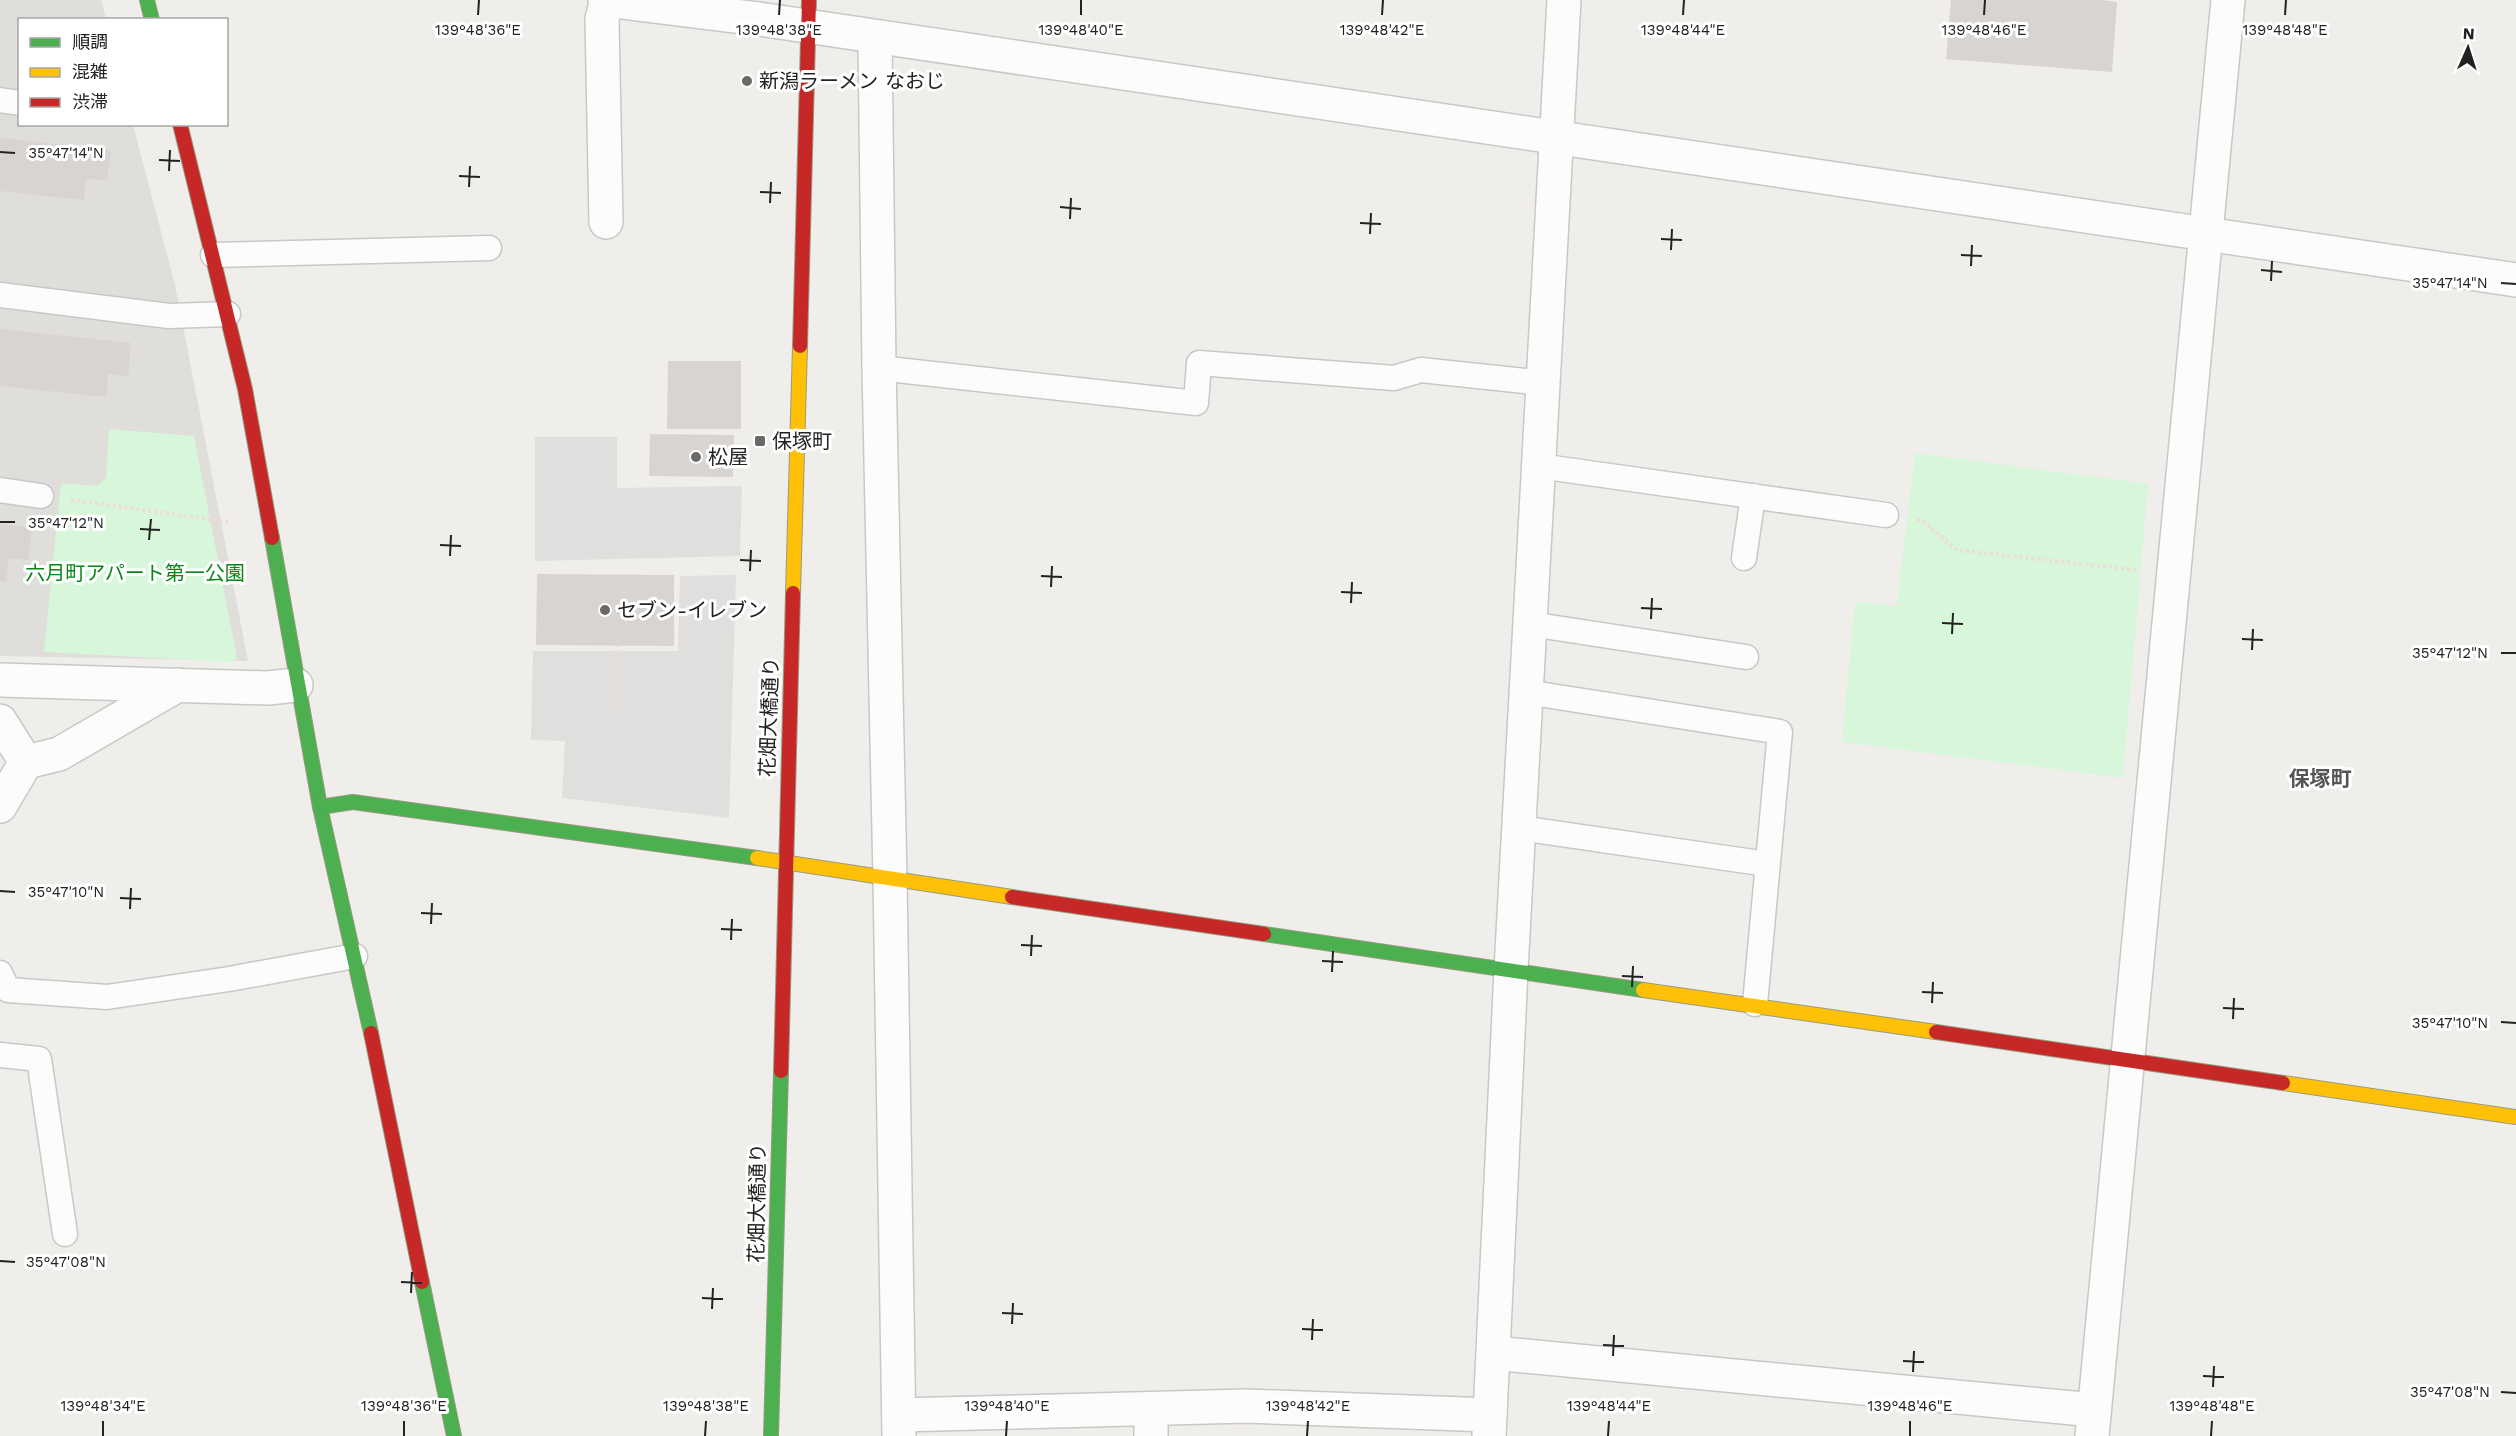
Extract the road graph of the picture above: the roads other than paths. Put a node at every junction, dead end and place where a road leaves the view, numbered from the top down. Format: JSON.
{"nodes":[{"id":1,"x":147,"y":0,"type":"edge"},
{"id":2,"x":606,"y":0,"type":"edge"},
{"id":3,"x":1564,"y":0,"type":"edge"},
{"id":4,"x":2228,"y":0,"type":"edge"},
{"id":5,"x":808,"y":13,"type":"edge"},
{"id":6,"x":152,"y":18,"type":"edge"},
{"id":7,"x":875,"y":37,"type":"junction"},
{"id":8,"x":0,"y":100,"type":"edge"},
{"id":9,"x":18,"y":103,"type":"edge"},
{"id":10,"x":181,"y":126,"type":"edge"},
{"id":11,"x":1557,"y":136,"type":"junction"},
{"id":12,"x":606,"y":222,"type":"dead end"},
{"id":13,"x":2206,"y":233,"type":"junction"},
{"id":14,"x":489,"y":248,"type":"dead end"},
{"id":15,"x":213,"y":255,"type":"junction"},
{"id":16,"x":2516,"y":280,"type":"edge"},
{"id":17,"x":0,"y":295,"type":"edge"},
{"id":18,"x":228,"y":314,"type":"junction"},
{"id":19,"x":879,"y":368,"type":"junction"},
{"id":20,"x":1544,"y":383,"type":"junction"},
{"id":21,"x":1539,"y":466,"type":"junction"},
{"id":22,"x":0,"y":490,"type":"edge"},
{"id":23,"x":41,"y":496,"type":"road end"},
{"id":24,"x":1753,"y":496,"type":"junction"},
{"id":25,"x":1886,"y":515,"type":"road end"},
{"id":26,"x":1744,"y":558,"type":"dead end"},
{"id":27,"x":1530,"y":624,"type":"junction"},
{"id":28,"x":1746,"y":657,"type":"dead end"},
{"id":29,"x":0,"y":680,"type":"edge"},
{"id":30,"x":178,"y":685,"type":"junction"},
{"id":31,"x":296,"y":685,"type":"junction"},
{"id":32,"x":1526,"y":692,"type":"junction"},
{"id":33,"x":0,"y":721,"type":"edge"},
{"id":34,"x":26,"y":762,"type":"junction"},
{"id":35,"x":0,"y":806,"type":"edge"},
{"id":36,"x":320,"y":807,"type":"junction"},
{"id":37,"x":1519,"y":828,"type":"junction"},
{"id":38,"x":785,"y":862,"type":"junction"},
{"id":39,"x":1767,"y":864,"type":"junction"},
{"id":40,"x":890,"y":879,"type":"junction"},
{"id":41,"x":355,"y":956,"type":"junction"},
{"id":42,"x":1511,"y":970,"type":"junction"},
{"id":43,"x":0,"y":973,"type":"edge"},
{"id":44,"x":1755,"y":1004,"type":"junction"},
{"id":45,"x":0,"y":1054,"type":"edge"},
{"id":46,"x":2126,"y":1061,"type":"junction"},
{"id":47,"x":2516,"y":1117,"type":"edge"},
{"id":48,"x":65,"y":1234,"type":"dead end"},
{"id":49,"x":1493,"y":1353,"type":"junction"},
{"id":50,"x":1151,"y":1422,"type":"edge"},
{"id":51,"x":2093,"y":1423,"type":"edge"},
{"id":52,"x":899,"y":1425,"type":"edge"},
{"id":53,"x":1489,"y":1425,"type":"edge"},
{"id":54,"x":454,"y":1436,"type":"edge"},
{"id":55,"x":771,"y":1436,"type":"edge"}],
"edges":[{"from":1,"to":6,"type":"street"},
{"from":2,"to":5,"type":"street"},
{"from":2,"to":12,"type":"street"},
{"from":3,"to":11,"type":"street"},
{"from":4,"to":13,"type":"street"},
{"from":5,"to":7,"type":"street"},
{"from":5,"to":38,"type":"street","name":"花畑大橋通り"},
{"from":7,"to":11,"type":"street"},
{"from":7,"to":19,"type":"street"},
{"from":8,"to":9,"type":"lane"},
{"from":10,"to":15,"type":"street"},
{"from":11,"to":13,"type":"street"},
{"from":11,"to":20,"type":"street"},
{"from":13,"to":16,"type":"street"},
{"from":13,"to":46,"type":"street"},
{"from":14,"to":15,"type":"lane"},
{"from":15,"to":18,"type":"street"},
{"from":17,"to":18,"type":"lane"},
{"from":18,"to":31,"type":"street"},
{"from":19,"to":20,"type":"lane"},
{"from":19,"to":40,"type":"street"},
{"from":20,"to":21,"type":"street"},
{"from":21,"to":24,"type":"lane"},
{"from":21,"to":27,"type":"street"},
{"from":22,"to":23,"type":"lane"},
{"from":24,"to":25,"type":"lane"},
{"from":24,"to":26,"type":"lane"},
{"from":27,"to":28,"type":"lane"},
{"from":27,"to":32,"type":"street"},
{"from":29,"to":30,"type":"street"},
{"from":30,"to":31,"type":"street"},
{"from":30,"to":34,"type":"street"},
{"from":31,"to":36,"type":"street"},
{"from":32,"to":37,"type":"street"},
{"from":32,"to":39,"type":"lane"},
{"from":33,"to":34,"type":"street"},
{"from":34,"to":35,"type":"street"},
{"from":36,"to":38,"type":"street"},
{"from":36,"to":41,"type":"street"},
{"from":37,"to":39,"type":"lane"},
{"from":37,"to":42,"type":"street"},
{"from":38,"to":40,"type":"street"},
{"from":38,"to":55,"type":"street","name":"花畑大橋通り"},
{"from":39,"to":44,"type":"lane"},
{"from":40,"to":42,"type":"street"},
{"from":40,"to":52,"type":"street"},
{"from":41,"to":43,"type":"lane"},
{"from":41,"to":54,"type":"street"},
{"from":42,"to":44,"type":"street"},
{"from":42,"to":49,"type":"street"},
{"from":44,"to":46,"type":"street"},
{"from":45,"to":48,"type":"lane"},
{"from":46,"to":47,"type":"street"},
{"from":46,"to":51,"type":"street"},
{"from":49,"to":51,"type":"street"},
{"from":49,"to":53,"type":"street"},
{"from":50,"to":52,"type":"street"},
{"from":50,"to":53,"type":"street"}]}
